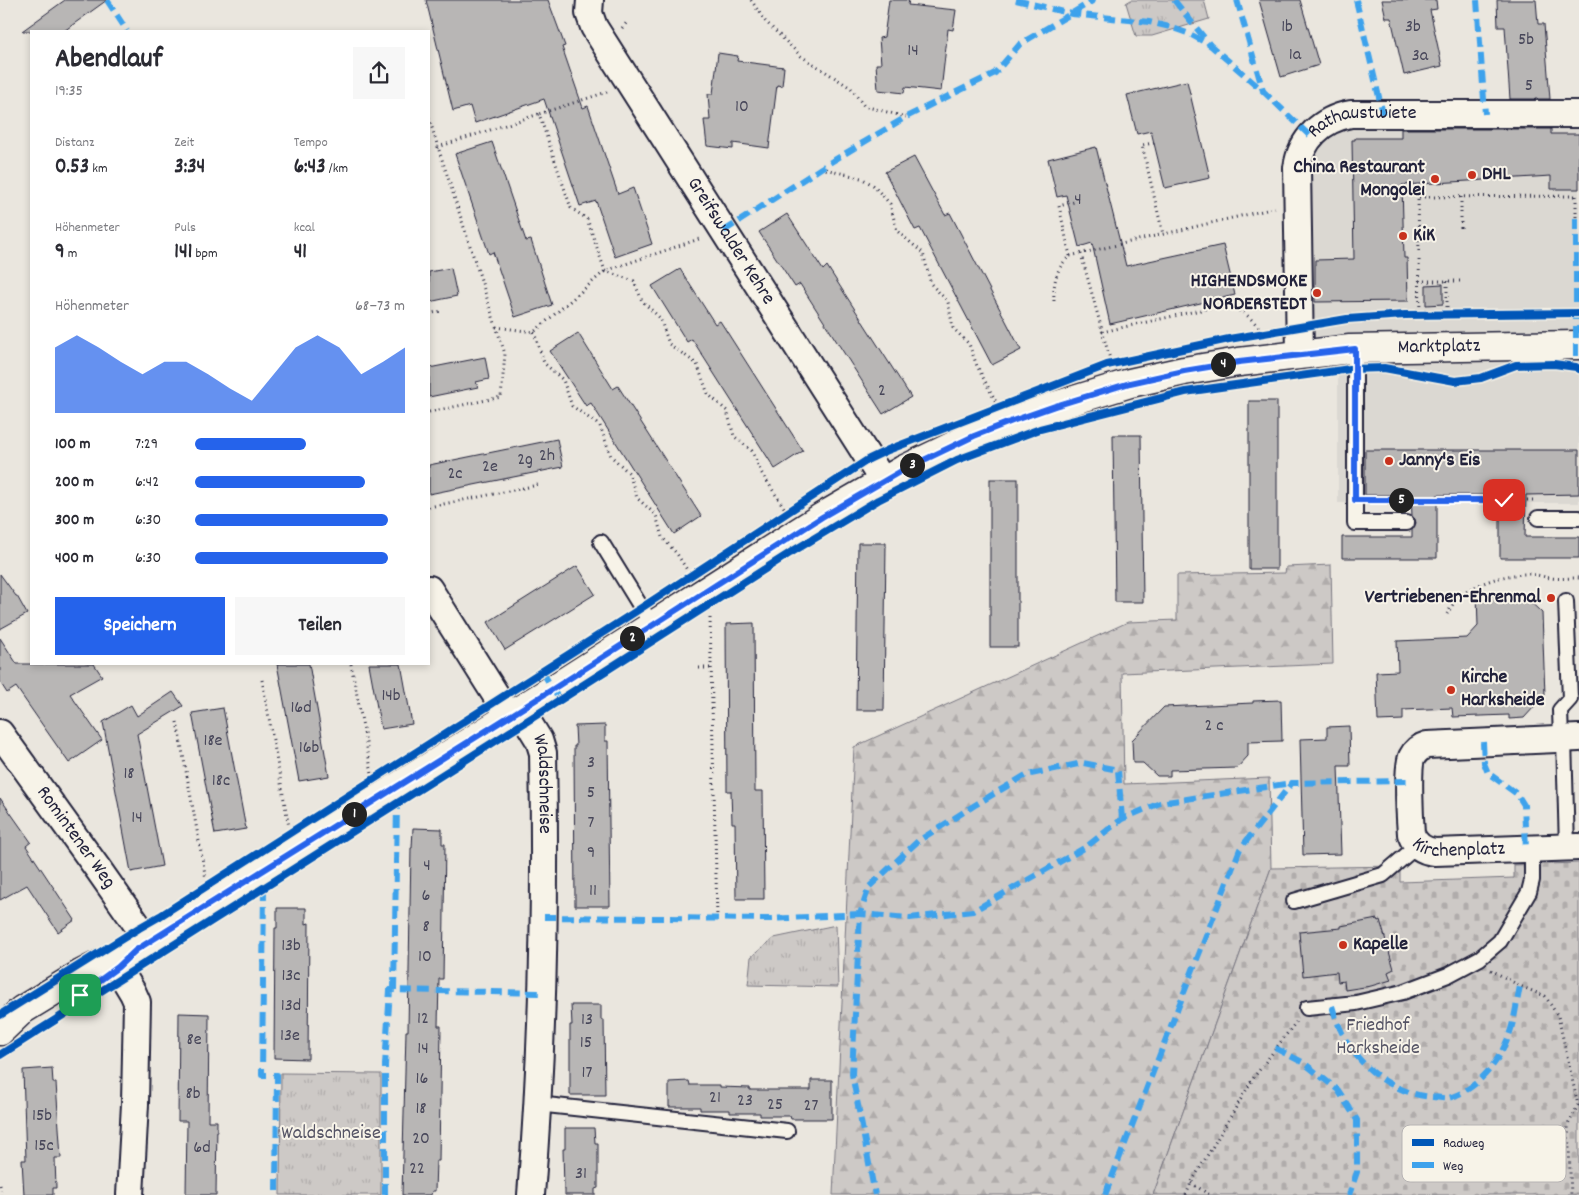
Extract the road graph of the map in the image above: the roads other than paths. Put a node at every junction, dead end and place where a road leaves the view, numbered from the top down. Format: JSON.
{"nodes":[{"id":1,"x":590,"y":0,"type":"edge"},
{"id":2,"x":1579,"y":114,"type":"edge"},
{"id":3,"x":1579,"y":345,"type":"edge"},
{"id":4,"x":1355,"y":349,"type":"junction"},
{"id":5,"x":1300,"y":355,"type":"junction"},
{"id":6,"x":883,"y":480,"type":"junction"},
{"id":7,"x":1538,"y":518,"type":"dead end"},
{"id":8,"x":1579,"y":518,"type":"edge"},
{"id":9,"x":1406,"y":523,"type":"dead end"},
{"id":10,"x":601,"y":542,"type":"dead end"},
{"id":11,"x":430,"y":590,"type":"edge"},
{"id":12,"x":1566,"y":601,"type":"dead end"},
{"id":13,"x":652,"y":625,"type":"junction"},
{"id":14,"x":514,"y":713,"type":"junction"},
{"id":15,"x":0,"y":733,"type":"edge"},
{"id":16,"x":1568,"y":739,"type":"edge"},
{"id":17,"x":1418,"y":845,"type":"junction"},
{"id":18,"x":1573,"y":848,"type":"edge"},
{"id":19,"x":1532,"y":849,"type":"junction"},
{"id":20,"x":1294,"y":901,"type":"dead end"},
{"id":21,"x":129,"y":955,"type":"junction"},
{"id":22,"x":1308,"y":1008,"type":"road end"},
{"id":23,"x":0,"y":1032,"type":"edge"},
{"id":24,"x":537,"y":1104,"type":"junction"},
{"id":25,"x":788,"y":1130,"type":"dead end"},
{"id":26,"x":130,"y":1195,"type":"edge"},
{"id":27,"x":531,"y":1195,"type":"edge"}],
"edges":[{"from":1,"to":6,"type":"street","name":"Greifswalder Kehre"},
{"from":2,"to":5,"type":"street","name":"Rathaustwiete"},
{"from":3,"to":4,"type":"main road","name":"Marktplatz"},
{"from":4,"to":5,"type":"main road","name":"Marktplatz"},
{"from":4,"to":9,"type":"lane"},
{"from":5,"to":6,"type":"main road","name":"Marktplatz"},
{"from":6,"to":13,"type":"main road","name":"Marktplatz"},
{"from":7,"to":8,"type":"lane"},
{"from":10,"to":13,"type":"lane"},
{"from":11,"to":14,"type":"street","name":"Waldschneise"},
{"from":12,"to":16,"type":"lane"},
{"from":13,"to":14,"type":"main road","name":"Marktplatz"},
{"from":14,"to":21,"type":"main road","name":"Marktplatz"},
{"from":14,"to":24,"type":"street","name":"Waldschneise"},
{"from":15,"to":21,"type":"street","name":"Romintener Weg"},
{"from":16,"to":17,"type":"street","name":"Kirchenplatz"},
{"from":16,"to":18,"type":"lane","name":"Kirchenplatz"},
{"from":17,"to":19,"type":"street","name":"Kirchenplatz"},
{"from":17,"to":20,"type":"lane"},
{"from":18,"to":19,"type":"street","name":"Kirchenplatz"},
{"from":19,"to":22,"type":"lane"},
{"from":21,"to":23,"type":"main road","name":"Marktplatz"},
{"from":21,"to":26,"type":"street","name":"Romintener Weg"},
{"from":24,"to":25,"type":"lane"},
{"from":24,"to":27,"type":"street","name":"Waldschneise"}]}
